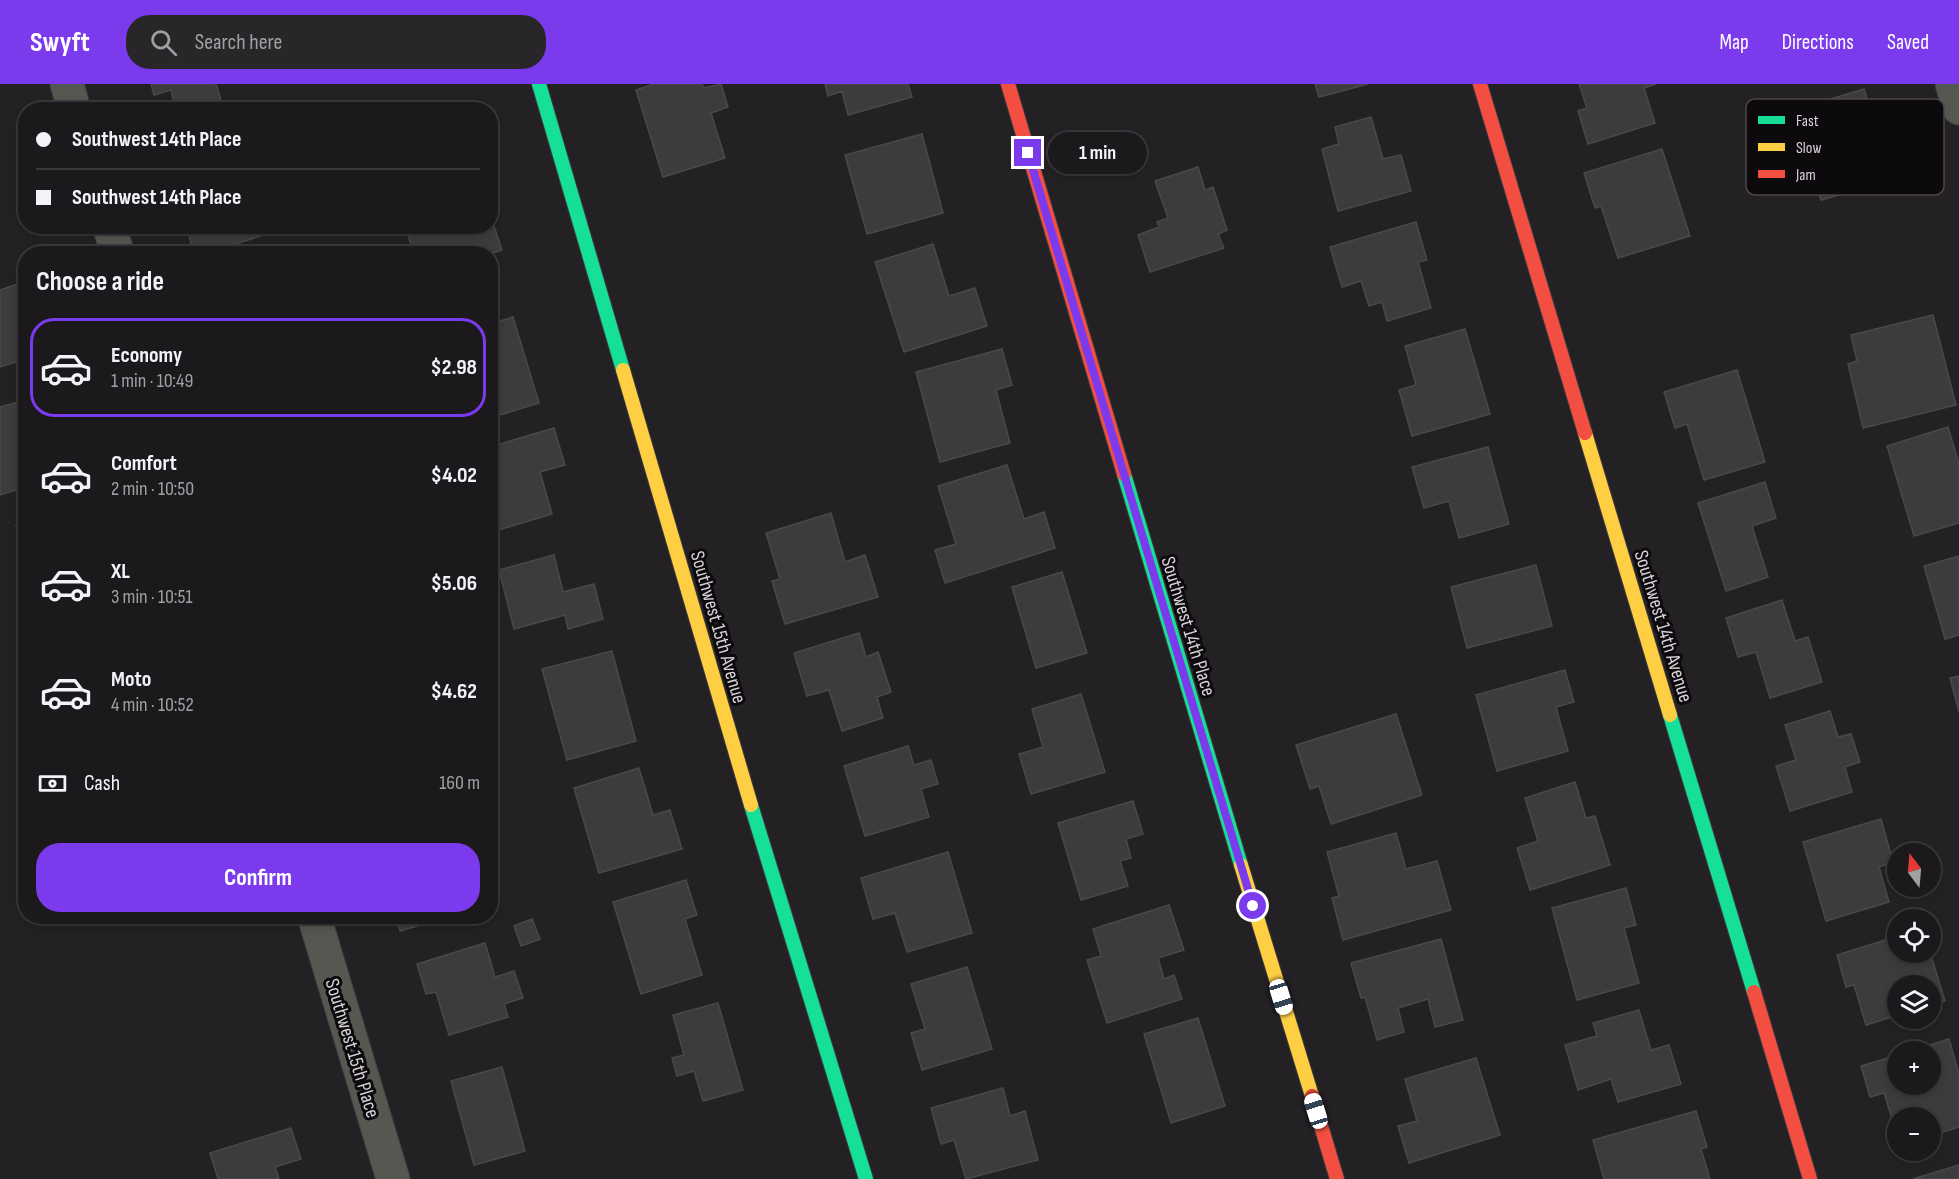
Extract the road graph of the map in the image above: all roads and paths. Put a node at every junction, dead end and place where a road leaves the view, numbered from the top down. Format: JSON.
{"nodes":[{"id":1,"x":67,"y":84,"type":"edge"},
{"id":2,"x":539,"y":84,"type":"edge"},
{"id":3,"x":1008,"y":84,"type":"edge"},
{"id":4,"x":1480,"y":84,"type":"edge"},
{"id":5,"x":1952,"y":84,"type":"edge"},
{"id":6,"x":73,"y":102,"type":"edge"},
{"id":7,"x":1959,"y":108,"type":"edge"},
{"id":8,"x":316,"y":924,"type":"edge"},
{"id":9,"x":393,"y":1179,"type":"edge"},
{"id":10,"x":866,"y":1179,"type":"edge"},
{"id":11,"x":1336,"y":1179,"type":"edge"},
{"id":12,"x":1810,"y":1179,"type":"edge"}],
"edges":[{"from":1,"to":6,"type":"street"},
{"from":2,"to":10,"type":"street","name":"Southwest 15th Avenue"},
{"from":3,"to":11,"type":"street","name":"Southwest 14th Place"},
{"from":4,"to":12,"type":"street","name":"Southwest 14th Avenue"},
{"from":5,"to":7,"type":"street"},
{"from":8,"to":9,"type":"street","name":"Southwest 15th Place"}]}
